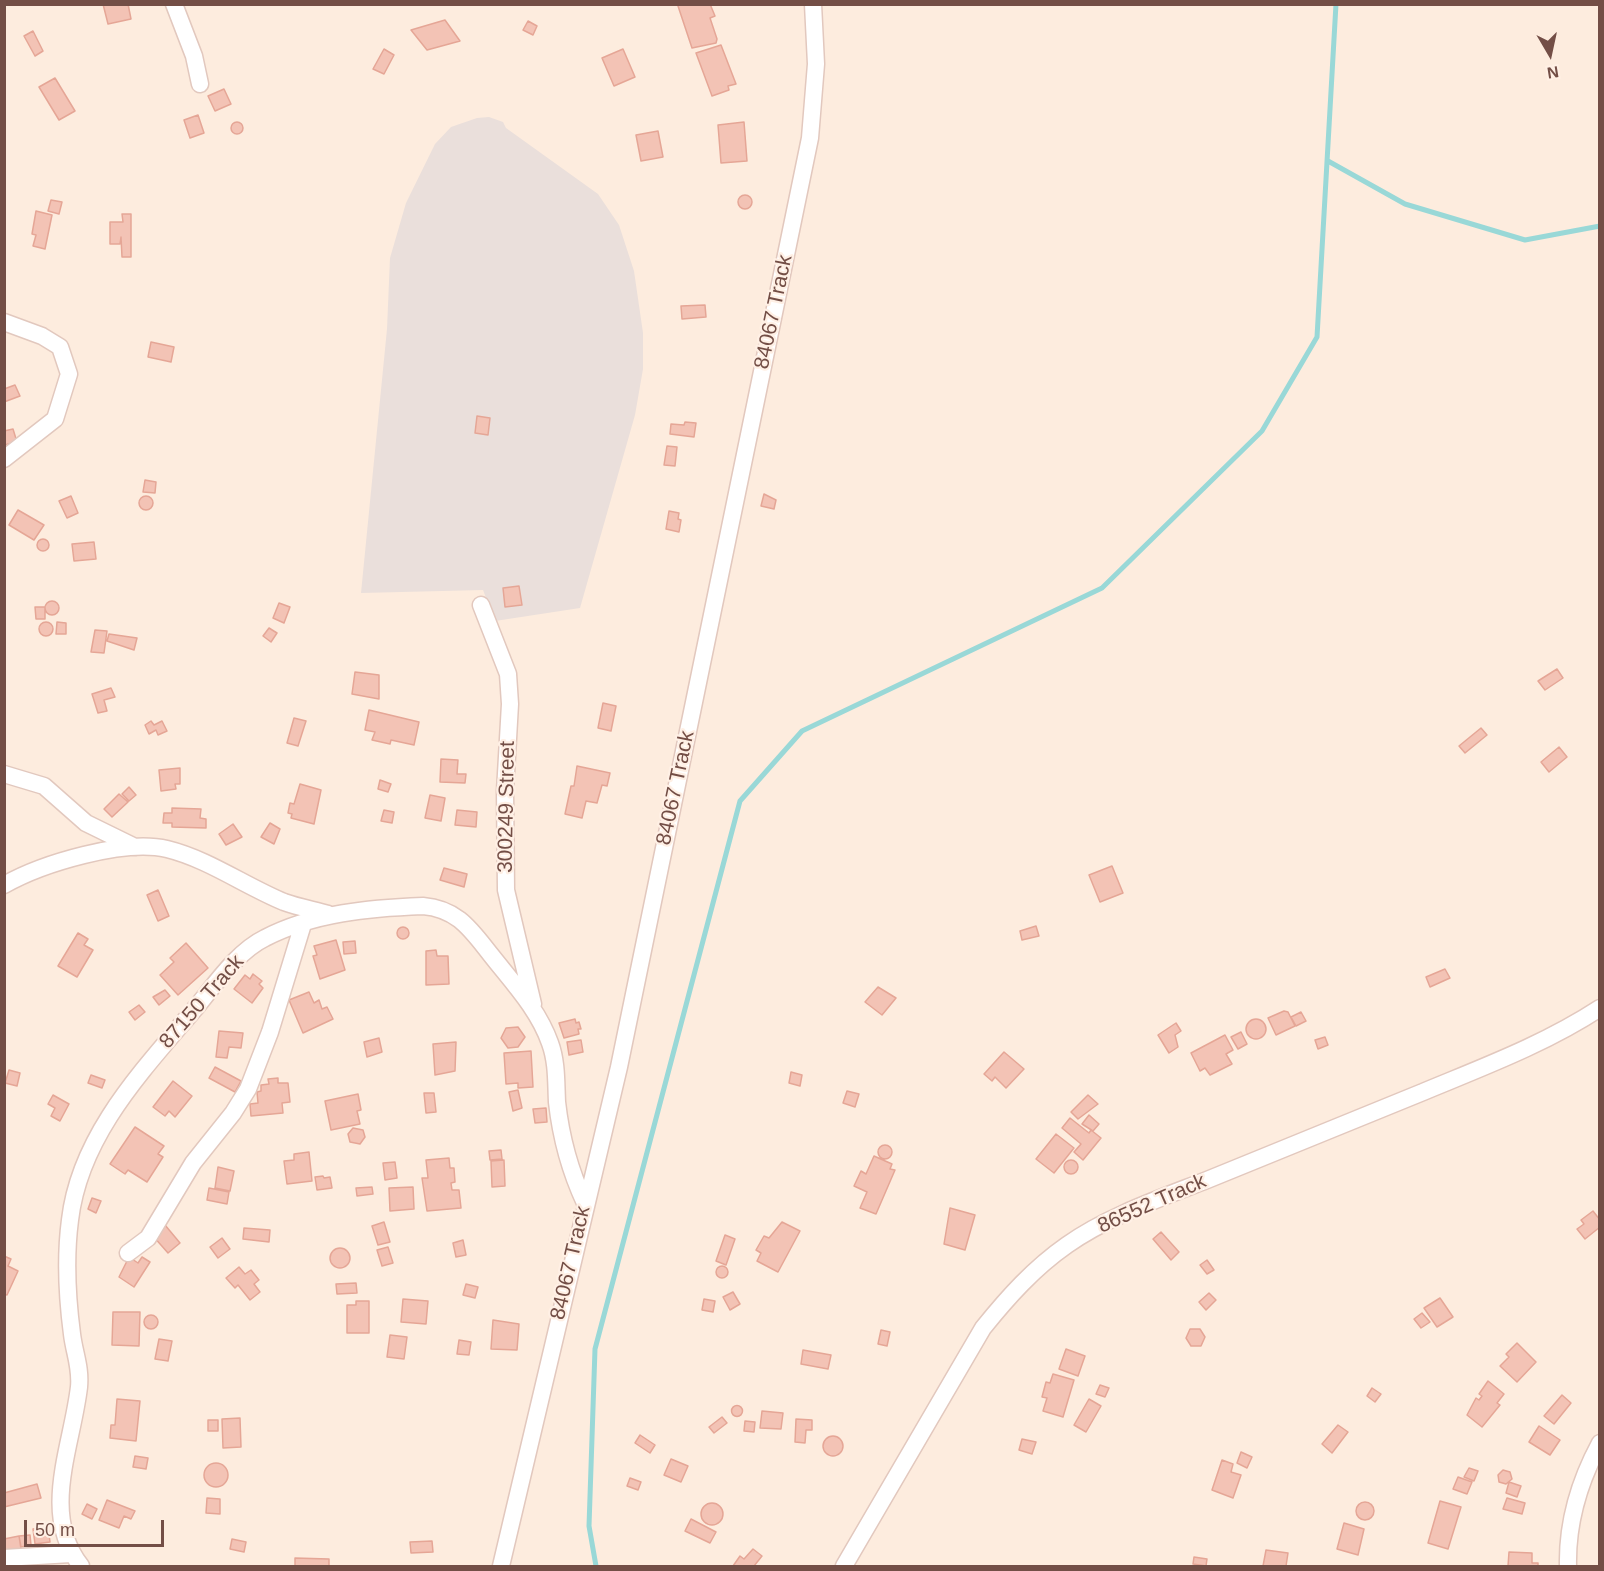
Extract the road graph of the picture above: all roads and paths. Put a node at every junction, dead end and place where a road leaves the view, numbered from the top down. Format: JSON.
{"nodes":[{"id":1,"x":174,"y":4,"type":"edge"},
{"id":2,"x":813,"y":4,"type":"edge"},
{"id":3,"x":200,"y":84,"type":"dead end"},
{"id":4,"x":4,"y":322,"type":"edge"},
{"id":5,"x":4,"y":459,"type":"edge"},
{"id":6,"x":481,"y":605,"type":"dead end"},
{"id":7,"x":4,"y":774,"type":"edge"},
{"id":8,"x":135,"y":848,"type":"junction"},
{"id":9,"x":4,"y":885,"type":"edge"},
{"id":10,"x":328,"y":914,"type":"junction"},
{"id":11,"x":303,"y":924,"type":"junction"},
{"id":12,"x":1599,"y":1008,"type":"edge"},
{"id":13,"x":534,"y":1010,"type":"junction"},
{"id":14,"x":585,"y":1203,"type":"junction"},
{"id":15,"x":128,"y":1253,"type":"dead end"},
{"id":16,"x":1599,"y":1443,"type":"edge"},
{"id":17,"x":4,"y":1558,"type":"edge"},
{"id":18,"x":76,"y":1560,"type":"edge"},
{"id":19,"x":501,"y":1566,"type":"edge"},
{"id":20,"x":844,"y":1566,"type":"edge"},
{"id":21,"x":1568,"y":1566,"type":"edge"}],
"edges":[{"from":1,"to":3,"type":"street"},
{"from":2,"to":14,"type":"street","name":"84067 Track"},
{"from":4,"to":5,"type":"street"},
{"from":6,"to":13,"type":"street","name":"300249 Street"},
{"from":7,"to":8,"type":"street"},
{"from":8,"to":9,"type":"street"},
{"from":8,"to":10,"type":"street"},
{"from":10,"to":11,"type":"street","name":"87150 Track"},
{"from":10,"to":13,"type":"street","name":"87150 Track"},
{"from":11,"to":15,"type":"street"},
{"from":11,"to":18,"type":"street","name":"87150 Track"},
{"from":12,"to":20,"type":"street","name":"86552 Track"},
{"from":13,"to":14,"type":"street","name":"87150 Track"},
{"from":14,"to":19,"type":"street","name":"84067 Track"},
{"from":16,"to":21,"type":"street"},
{"from":17,"to":18,"type":"street"}]}
